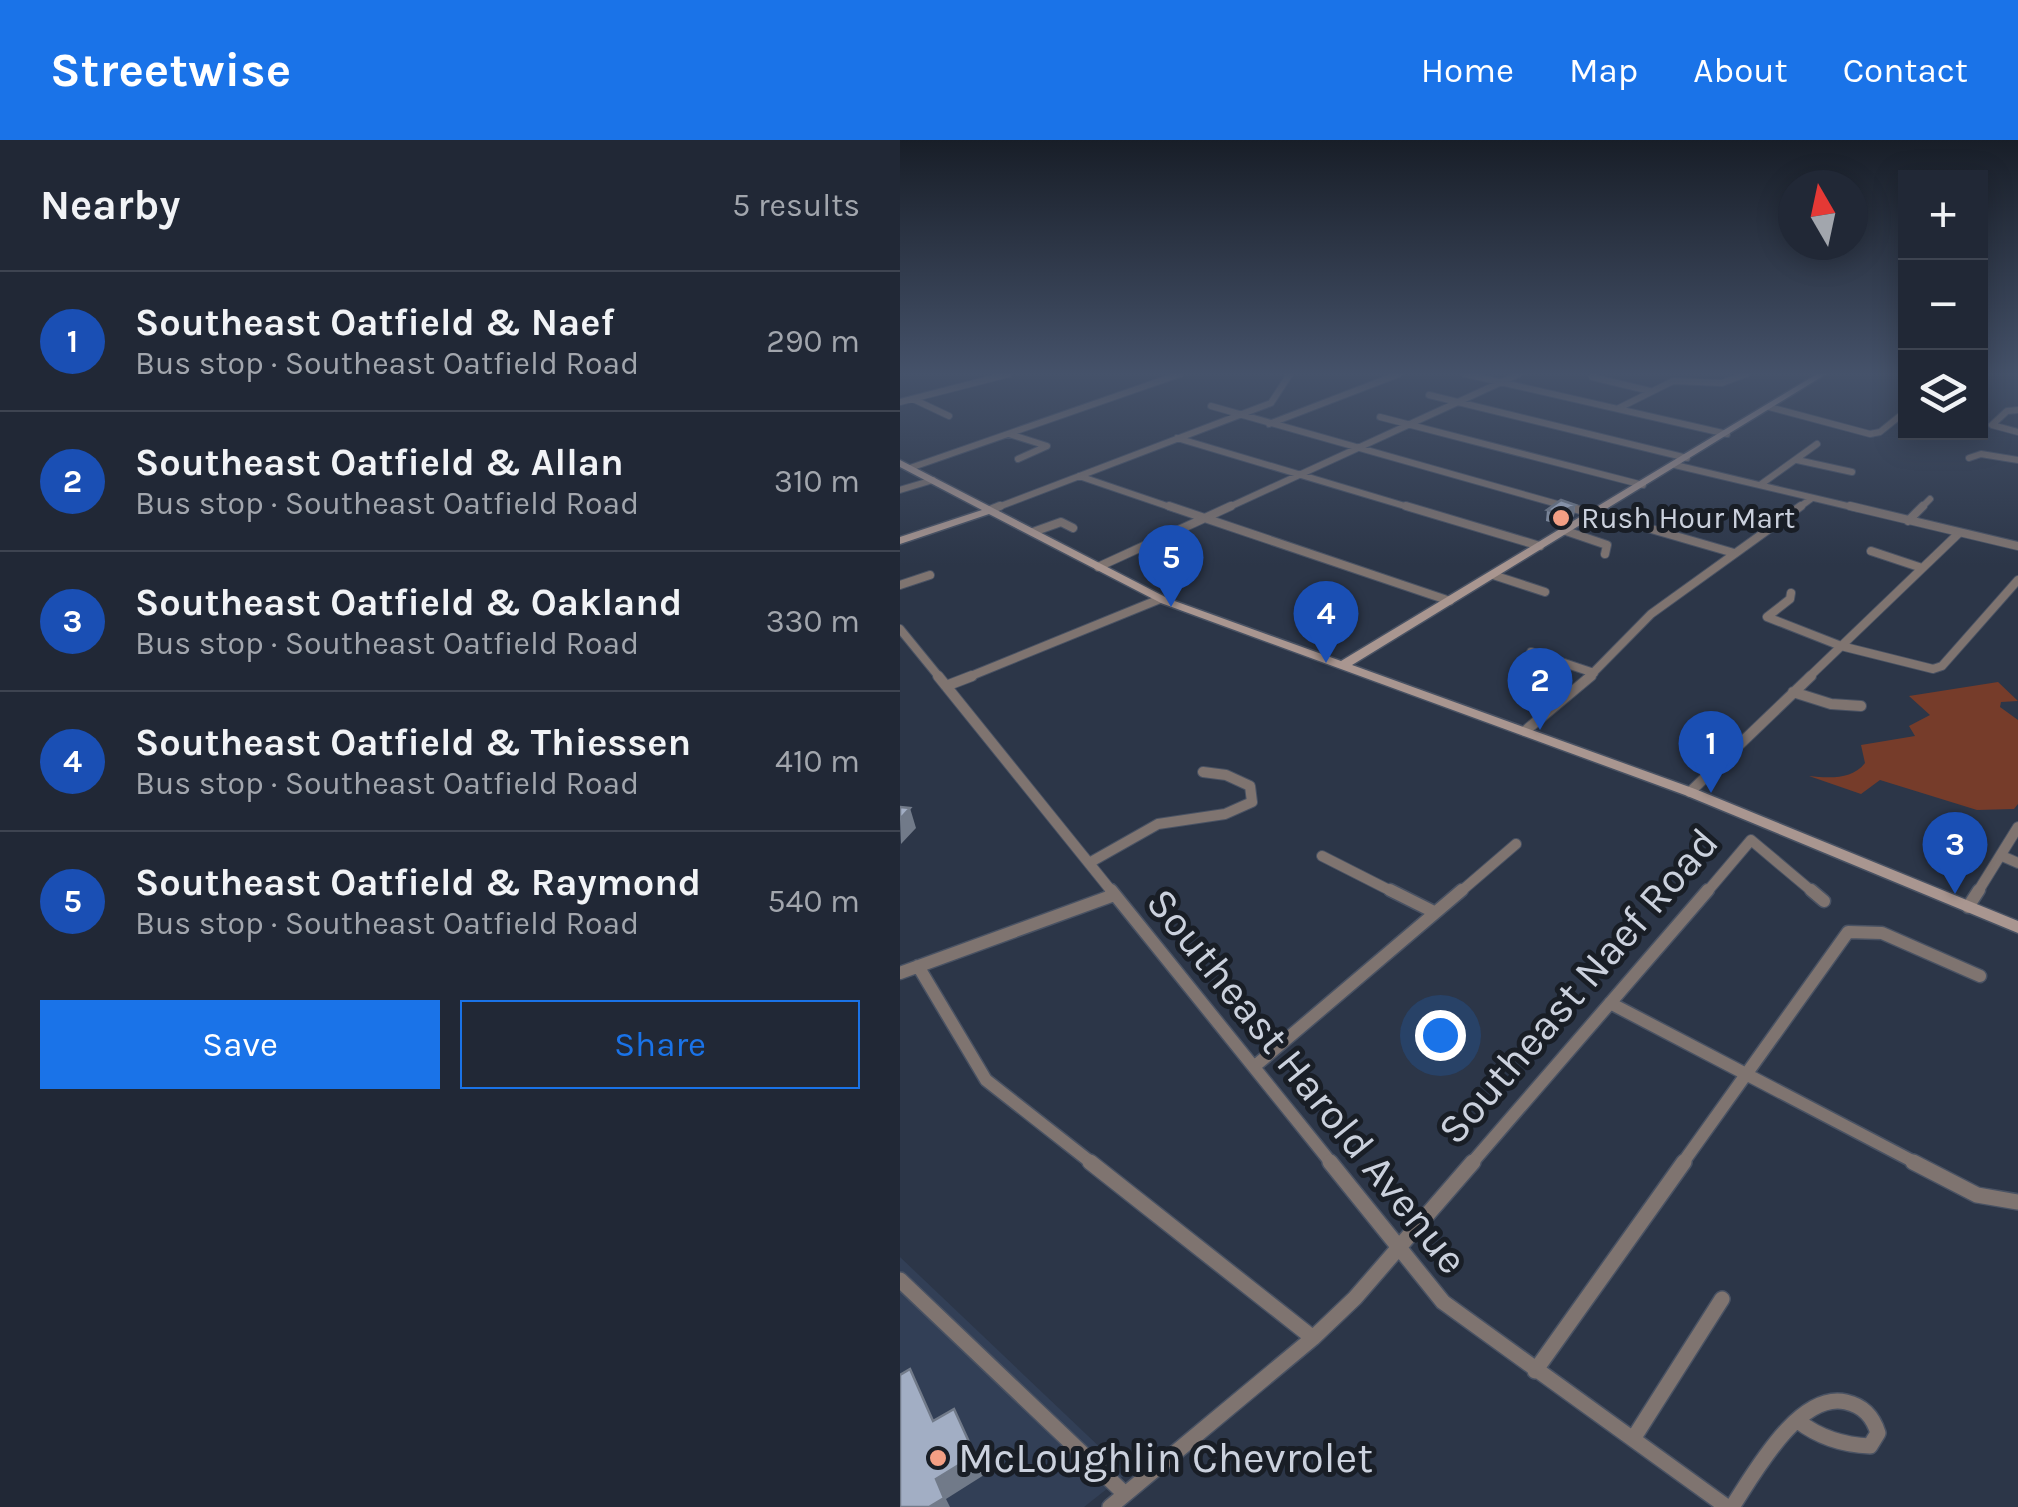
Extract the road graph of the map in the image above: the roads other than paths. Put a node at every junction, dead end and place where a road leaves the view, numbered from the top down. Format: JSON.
{"nodes":[{"id":1,"x":995,"y":438,"type":"edge"},
{"id":2,"x":1020,"y":438,"type":"edge"},
{"id":3,"x":1177,"y":438,"type":"joint"},
{"id":4,"x":1319,"y":438,"type":"edge"},
{"id":5,"x":1378,"y":438,"type":"edge"},
{"id":6,"x":1461,"y":438,"type":"edge"},
{"id":7,"x":1604,"y":438,"type":"edge"},
{"id":8,"x":1721,"y":438,"type":"edge"},
{"id":9,"x":1817,"y":444,"type":"dead end"},
{"id":10,"x":1356,"y":448,"type":"junction"},
{"id":11,"x":1687,"y":458,"type":"junction"},
{"id":12,"x":1969,"y":458,"type":"dead end"},
{"id":13,"x":1018,"y":459,"type":"dead end"},
{"id":14,"x":1797,"y":460,"type":"junction"},
{"id":15,"x":2018,"y":460,"type":"edge"},
{"id":16,"x":905,"y":465,"type":"edge"},
{"id":17,"x":1675,"y":465,"type":"junction"},
{"id":18,"x":1852,"y":472,"type":"dead end"},
{"id":19,"x":1079,"y":476,"type":"junction"},
{"id":20,"x":1302,"y":476,"type":"junction"},
{"id":21,"x":933,"y":480,"type":"junction"},
{"id":22,"x":1642,"y":485,"type":"junction"},
{"id":23,"x":1760,"y":485,"type":"junction"},
{"id":24,"x":900,"y":490,"type":"edge"},
{"id":25,"x":1812,"y":498,"type":"junction"},
{"id":26,"x":1930,"y":499,"type":"dead end"},
{"id":27,"x":990,"y":510,"type":"junction"},
{"id":28,"x":1595,"y":514,"type":"junction"},
{"id":29,"x":1206,"y":518,"type":"junction"},
{"id":30,"x":1908,"y":520,"type":"junction"},
{"id":31,"x":1073,"y":528,"type":"dead end"},
{"id":32,"x":1566,"y":531,"type":"junction"},
{"id":33,"x":1033,"y":532,"type":"junction"},
{"id":34,"x":1959,"y":532,"type":"junction"},
{"id":35,"x":900,"y":542,"type":"edge"},
{"id":36,"x":1540,"y":546,"type":"junction"},
{"id":37,"x":2018,"y":546,"type":"edge"},
{"id":38,"x":1871,"y":551,"type":"dead end"},
{"id":39,"x":1604,"y":554,"type":"dead end"},
{"id":40,"x":1734,"y":554,"type":"junction"},
{"id":41,"x":1098,"y":567,"type":"junction"},
{"id":42,"x":1922,"y":568,"type":"junction"},
{"id":43,"x":1493,"y":574,"type":"junction"},
{"id":44,"x":930,"y":575,"type":"dead end"},
{"id":45,"x":2018,"y":580,"type":"edge"},
{"id":46,"x":900,"y":585,"type":"edge"},
{"id":47,"x":1545,"y":592,"type":"dead end"},
{"id":48,"x":1791,"y":593,"type":"dead end"},
{"id":49,"x":1160,"y":599,"type":"junction"},
{"id":50,"x":1450,"y":600,"type":"junction"},
{"id":51,"x":900,"y":629,"type":"edge"},
{"id":52,"x":1841,"y":646,"type":"junction"},
{"id":53,"x":1532,"y":652,"type":"dead end"},
{"id":54,"x":1344,"y":664,"type":"junction"},
{"id":55,"x":1594,"y":673,"type":"junction"},
{"id":56,"x":946,"y":686,"type":"junction"},
{"id":57,"x":1793,"y":692,"type":"junction"},
{"id":58,"x":1861,"y":706,"type":"dead end"},
{"id":59,"x":1525,"y":731,"type":"junction"},
{"id":60,"x":1203,"y":772,"type":"dead end"},
{"id":61,"x":1690,"y":792,"type":"junction"},
{"id":62,"x":2018,"y":827,"type":"edge"},
{"id":63,"x":1516,"y":844,"type":"dead end"},
{"id":64,"x":1322,"y":856,"type":"dead end"},
{"id":65,"x":2002,"y":856,"type":"junction"},
{"id":66,"x":2018,"y":862,"type":"edge"},
{"id":67,"x":1089,"y":864,"type":"junction"},
{"id":68,"x":1114,"y":895,"type":"junction"},
{"id":69,"x":1824,"y":901,"type":"dead end"},
{"id":70,"x":1968,"y":906,"type":"junction"},
{"id":71,"x":1434,"y":912,"type":"junction"},
{"id":72,"x":2018,"y":927,"type":"edge"},
{"id":73,"x":918,"y":966,"type":"junction"},
{"id":74,"x":900,"y":973,"type":"edge"},
{"id":75,"x":1980,"y":976,"type":"dead end"},
{"id":76,"x":1610,"y":1003,"type":"junction"},
{"id":77,"x":1254,"y":1066,"type":"junction"},
{"id":78,"x":1749,"y":1076,"type":"junction"},
{"id":79,"x":2018,"y":1202,"type":"edge"},
{"id":80,"x":1397,"y":1248,"type":"junction"},
{"id":81,"x":900,"y":1280,"type":"edge"},
{"id":82,"x":1722,"y":1298,"type":"dead end"},
{"id":83,"x":1313,"y":1338,"type":"junction"},
{"id":84,"x":1536,"y":1371,"type":"junction"},
{"id":85,"x":1798,"y":1421,"type":"dead end"},
{"id":86,"x":1632,"y":1439,"type":"junction"},
{"id":87,"x":1125,"y":1494,"type":"junction"},
{"id":88,"x":1110,"y":1507,"type":"edge"},
{"id":89,"x":1730,"y":1507,"type":"edge"}],
"edges":[{"from":1,"to":16,"type":"street"},
{"from":2,"to":13,"type":"street"},
{"from":3,"to":19,"type":"street"},
{"from":3,"to":20,"type":"street"},
{"from":4,"to":10,"type":"street"},
{"from":5,"to":10,"type":"street"},
{"from":6,"to":22,"type":"street"},
{"from":7,"to":11,"type":"street"},
{"from":8,"to":11,"type":"main road"},
{"from":9,"to":14,"type":"street"},
{"from":10,"to":20,"type":"street"},
{"from":10,"to":28,"type":"street"},
{"from":11,"to":17,"type":"main road"},
{"from":12,"to":15,"type":"street"},
{"from":14,"to":18,"type":"street"},
{"from":14,"to":23,"type":"street"},
{"from":16,"to":21,"type":"main road"},
{"from":17,"to":22,"type":"main road"},
{"from":17,"to":23,"type":"street"},
{"from":19,"to":27,"type":"street"},
{"from":19,"to":29,"type":"street"},
{"from":20,"to":29,"type":"street"},
{"from":20,"to":36,"type":"street"},
{"from":21,"to":24,"type":"street"},
{"from":21,"to":27,"type":"main road"},
{"from":22,"to":28,"type":"main road"},
{"from":23,"to":25,"type":"street"},
{"from":25,"to":30,"type":"street"},
{"from":25,"to":40,"type":"street"},
{"from":26,"to":30,"type":"street"},
{"from":27,"to":33,"type":"main road"},
{"from":27,"to":35,"type":"main road"},
{"from":28,"to":32,"type":"main road"},
{"from":28,"to":40,"type":"street"},
{"from":29,"to":41,"type":"street"},
{"from":29,"to":50,"type":"street"},
{"from":30,"to":34,"type":"street"},
{"from":31,"to":33,"type":"street"},
{"from":32,"to":36,"type":"main road"},
{"from":32,"to":39,"type":"street"},
{"from":33,"to":41,"type":"main road"},
{"from":34,"to":37,"type":"street"},
{"from":34,"to":42,"type":"street","name":"Southeast Naef Road"},
{"from":36,"to":43,"type":"main road"},
{"from":38,"to":42,"type":"street"},
{"from":40,"to":55,"type":"street"},
{"from":41,"to":49,"type":"main road"},
{"from":42,"to":52,"type":"street","name":"Southeast Naef Road"},
{"from":43,"to":47,"type":"street"},
{"from":43,"to":50,"type":"main road"},
{"from":44,"to":46,"type":"street"},
{"from":45,"to":52,"type":"street"},
{"from":48,"to":52,"type":"street"},
{"from":49,"to":54,"type":"main road"},
{"from":49,"to":56,"type":"street"},
{"from":50,"to":54,"type":"main road"},
{"from":51,"to":56,"type":"street","name":"Southeast Harold Avenue"},
{"from":52,"to":57,"type":"street","name":"Southeast Naef Road"},
{"from":53,"to":55,"type":"street"},
{"from":54,"to":59,"type":"main road"},
{"from":55,"to":59,"type":"street"},
{"from":56,"to":67,"type":"street","name":"Southeast Harold Avenue"},
{"from":57,"to":58,"type":"street"},
{"from":57,"to":61,"type":"street","name":"Southeast Naef Road"},
{"from":59,"to":61,"type":"main road"},
{"from":60,"to":67,"type":"street"},
{"from":61,"to":70,"type":"main road"},
{"from":62,"to":65,"type":"street"},
{"from":63,"to":71,"type":"street"},
{"from":64,"to":71,"type":"street"},
{"from":65,"to":66,"type":"street"},
{"from":65,"to":70,"type":"street"},
{"from":67,"to":68,"type":"street","name":"Southeast Harold Avenue"},
{"from":68,"to":73,"type":"street"},
{"from":68,"to":77,"type":"street","name":"Southeast Harold Avenue"},
{"from":69,"to":76,"type":"street","name":"Southeast Naef Road"},
{"from":70,"to":72,"type":"main road"},
{"from":71,"to":77,"type":"street"},
{"from":73,"to":74,"type":"street"},
{"from":73,"to":83,"type":"street"},
{"from":75,"to":78,"type":"street"},
{"from":76,"to":78,"type":"street"},
{"from":76,"to":80,"type":"street","name":"Southeast Naef Road"},
{"from":77,"to":80,"type":"street","name":"Southeast Harold Avenue"},
{"from":78,"to":79,"type":"street"},
{"from":78,"to":84,"type":"street"},
{"from":80,"to":83,"type":"street","name":"Southeast Naef Road"},
{"from":80,"to":84,"type":"street","name":"Southeast Harold Avenue"},
{"from":81,"to":87,"type":"street"},
{"from":82,"to":86,"type":"street"},
{"from":83,"to":87,"type":"street","name":"Southeast Naef Road"},
{"from":84,"to":86,"type":"street","name":"Southeast Harold Avenue"},
{"from":85,"to":89,"type":"street"},
{"from":86,"to":89,"type":"street","name":"Southeast Harold Avenue"},
{"from":87,"to":88,"type":"street","name":"Southeast Naef Road"}]}
